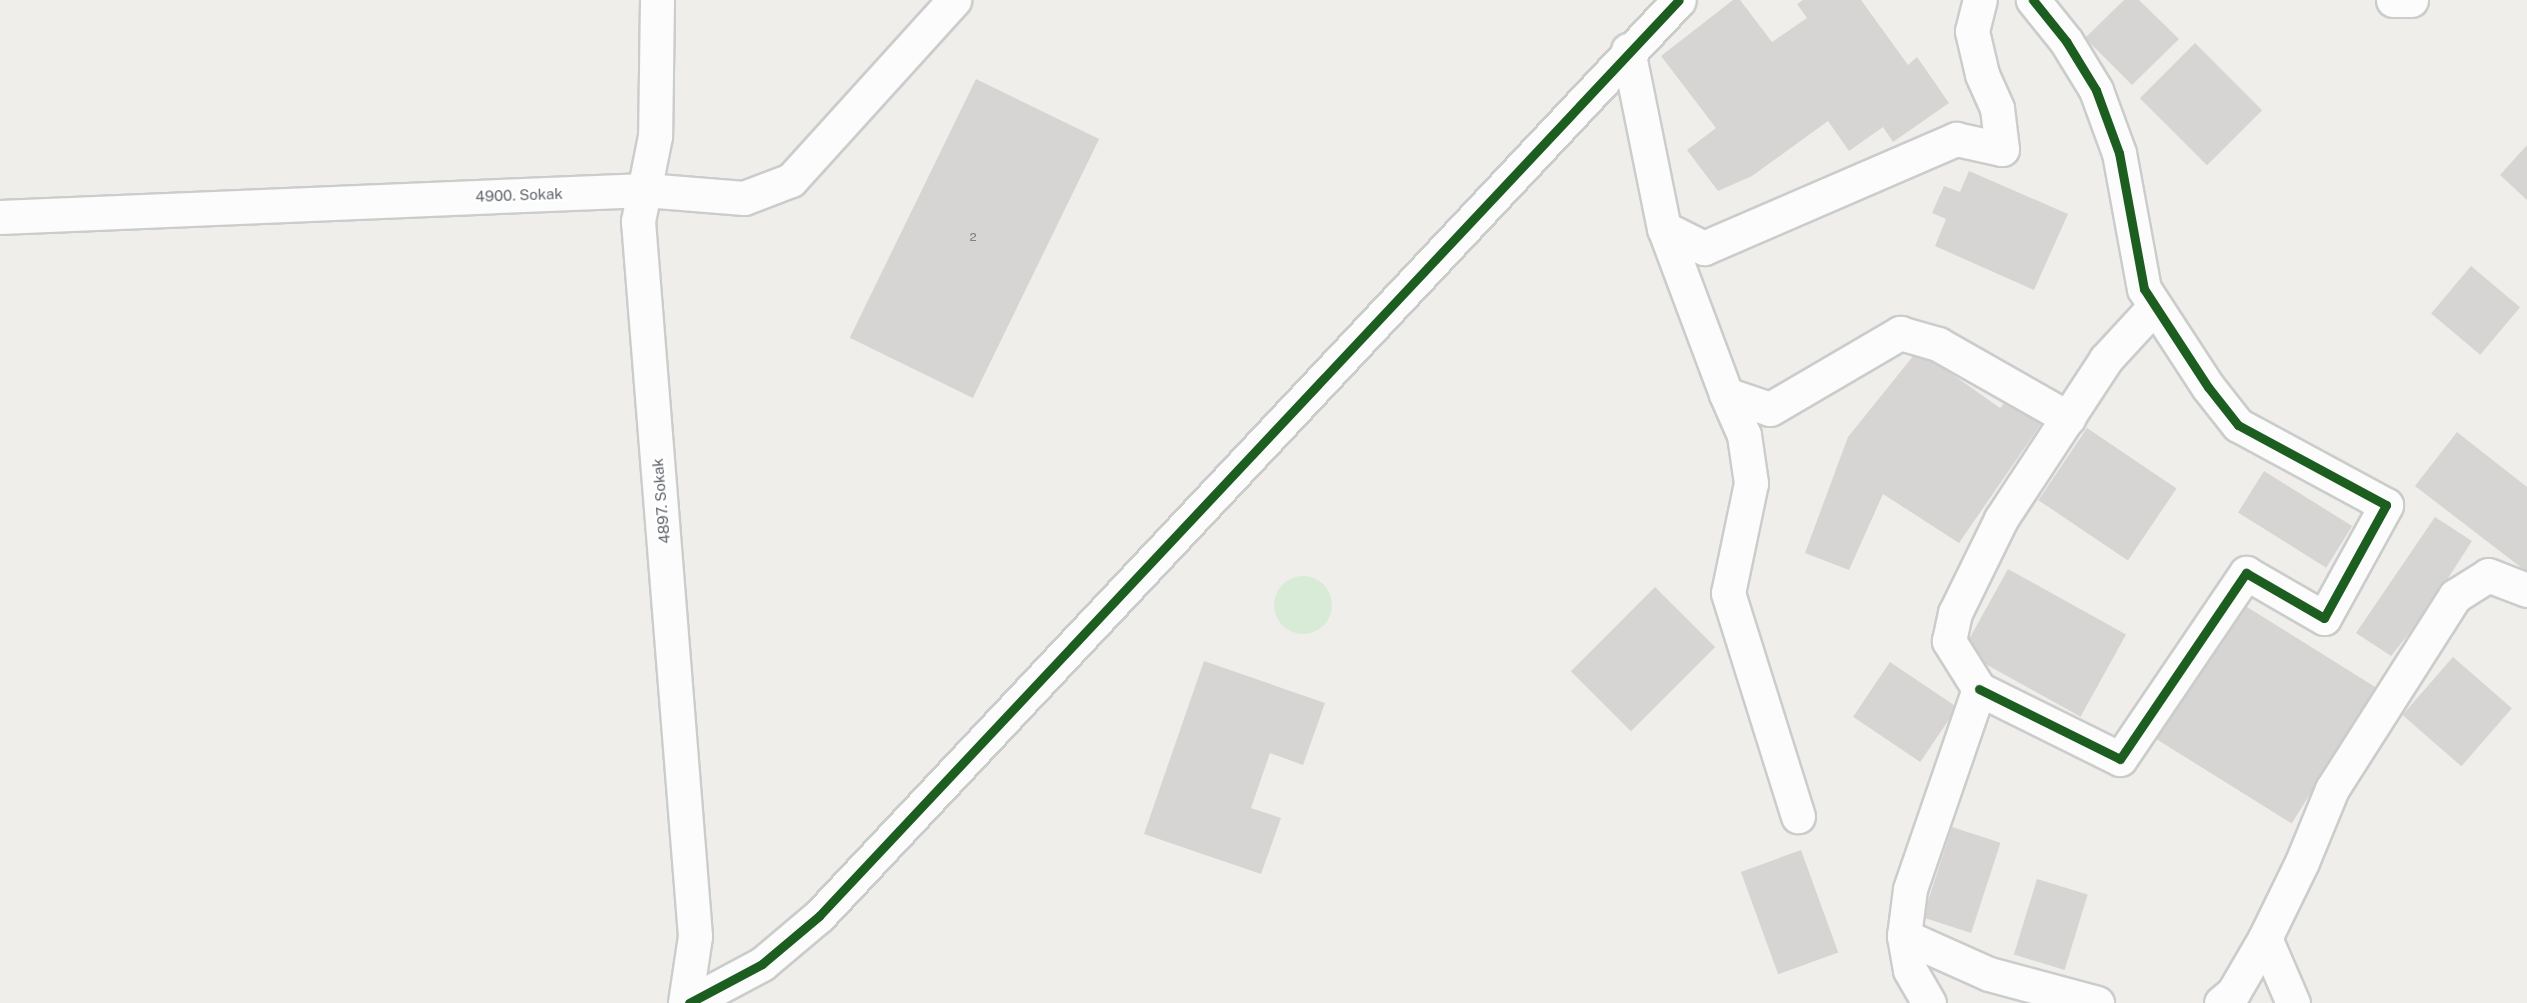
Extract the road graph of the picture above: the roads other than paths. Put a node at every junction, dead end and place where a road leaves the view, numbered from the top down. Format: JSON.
{"nodes":[{"id":1,"x":657,"y":0,"type":"edge"},
{"id":2,"x":954,"y":0,"type":"edge"},
{"id":3,"x":1679,"y":0,"type":"edge"},
{"id":4,"x":1980,"y":0,"type":"edge"},
{"id":5,"x":2033,"y":0,"type":"edge"},
{"id":6,"x":2393,"y":0,"type":"edge"},
{"id":7,"x":2411,"y":0,"type":"edge"},
{"id":8,"x":1628,"y":50,"type":"junction"},
{"id":9,"x":645,"y":190,"type":"junction"},
{"id":10,"x":0,"y":218,"type":"edge"},
{"id":11,"x":1664,"y":228,"type":"junction"},
{"id":12,"x":2153,"y":308,"type":"junction"},
{"id":13,"x":1726,"y":394,"type":"junction"},
{"id":14,"x":2068,"y":418,"type":"junction"},
{"id":15,"x":2527,"y":590,"type":"edge"},
{"id":16,"x":1979,"y":689,"type":"junction"},
{"id":17,"x":1797,"y":816,"type":"dead end"},
{"id":18,"x":1904,"y":936,"type":"junction"},
{"id":19,"x":2265,"y":938,"type":"junction"},
{"id":20,"x":687,"y":1003,"type":"edge"},
{"id":21,"x":1929,"y":1003,"type":"edge"},
{"id":22,"x":2097,"y":1003,"type":"edge"},
{"id":23,"x":2221,"y":1003,"type":"edge"},
{"id":24,"x":2293,"y":1003,"type":"edge"}],
"edges":[{"from":1,"to":9,"type":"street","name":"4897. Sokak"},
{"from":2,"to":9,"type":"street","name":"4900. Sokak"},
{"from":3,"to":8,"type":"street"},
{"from":4,"to":11,"type":"street"},
{"from":5,"to":12,"type":"street"},
{"from":6,"to":7,"type":"street"},
{"from":8,"to":11,"type":"street"},
{"from":8,"to":20,"type":"street"},
{"from":9,"to":10,"type":"street","name":"4900. Sokak"},
{"from":9,"to":20,"type":"street","name":"4897. Sokak"},
{"from":11,"to":13,"type":"street"},
{"from":12,"to":14,"type":"street"},
{"from":12,"to":16,"type":"street"},
{"from":13,"to":14,"type":"street"},
{"from":13,"to":17,"type":"street"},
{"from":14,"to":16,"type":"street"},
{"from":15,"to":19,"type":"street"},
{"from":16,"to":18,"type":"street"},
{"from":18,"to":21,"type":"street"},
{"from":18,"to":22,"type":"street"},
{"from":19,"to":23,"type":"street"},
{"from":19,"to":24,"type":"street"}]}
